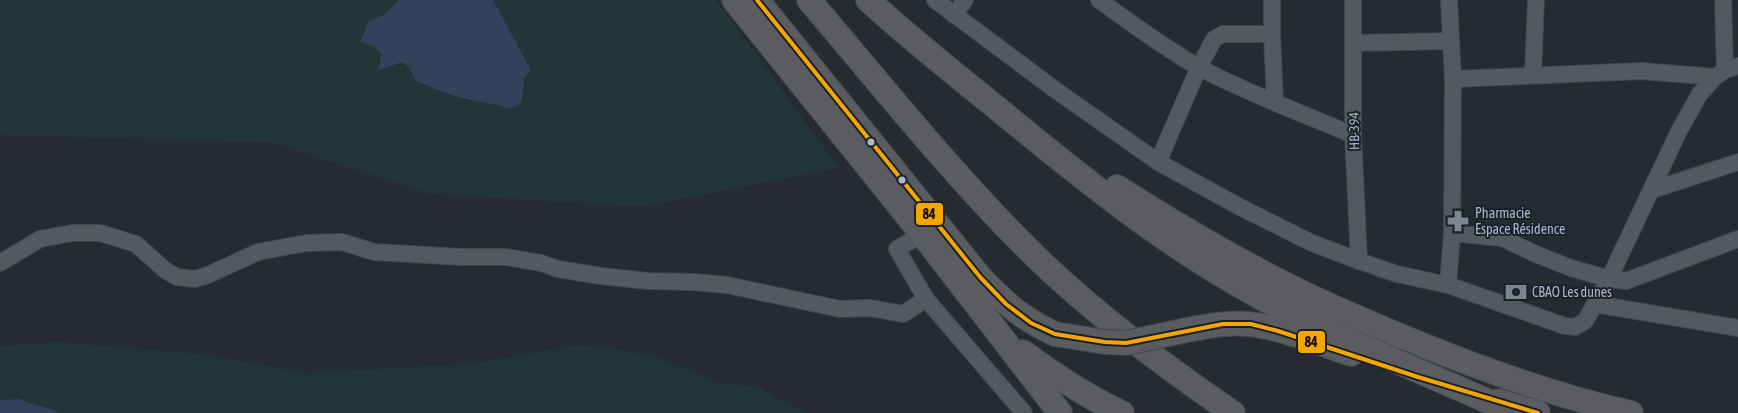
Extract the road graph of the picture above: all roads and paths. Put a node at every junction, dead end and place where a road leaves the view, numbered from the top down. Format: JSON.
{"nodes":[{"id":1,"x":734,"y":0,"type":"edge"},
{"id":2,"x":757,"y":0,"type":"edge"},
{"id":3,"x":809,"y":0,"type":"edge"},
{"id":4,"x":868,"y":0,"type":"edge"},
{"id":5,"x":935,"y":0,"type":"edge"},
{"id":6,"x":965,"y":0,"type":"edge"},
{"id":7,"x":1098,"y":0,"type":"edge"},
{"id":8,"x":1272,"y":0,"type":"edge"},
{"id":9,"x":1353,"y":0,"type":"edge"},
{"id":10,"x":1449,"y":0,"type":"edge"},
{"id":11,"x":1536,"y":0,"type":"edge"},
{"id":12,"x":1723,"y":0,"type":"edge"},
{"id":13,"x":954,"y":15,"type":"junction"},
{"id":14,"x":1272,"y":34,"type":"junction"},
{"id":15,"x":1450,"y":41,"type":"junction"},
{"id":16,"x":1354,"y":42,"type":"junction"},
{"id":17,"x":1199,"y":67,"type":"junction"},
{"id":18,"x":1726,"y":71,"type":"edge"},
{"id":19,"x":1533,"y":76,"type":"junction"},
{"id":20,"x":1453,"y":79,"type":"junction"},
{"id":21,"x":1275,"y":102,"type":"junction"},
{"id":22,"x":991,"y":103,"type":"junction"},
{"id":23,"x":1353,"y":135,"type":"junction"},
{"id":24,"x":1158,"y":162,"type":"junction"},
{"id":25,"x":1738,"y":162,"type":"edge"},
{"id":26,"x":1652,"y":190,"type":"junction"},
{"id":27,"x":1452,"y":233,"type":"junction"},
{"id":28,"x":922,"y":234,"type":"junction"},
{"id":29,"x":1738,"y":239,"type":"edge"},
{"id":30,"x":1360,"y":261,"type":"junction"},
{"id":31,"x":0,"y":263,"type":"edge"},
{"id":32,"x":1609,"y":278,"type":"junction"},
{"id":33,"x":1448,"y":285,"type":"junction"},
{"id":34,"x":926,"y":299,"type":"junction"},
{"id":35,"x":1595,"y":304,"type":"junction"},
{"id":36,"x":1738,"y":328,"type":"edge"},
{"id":37,"x":999,"y":335,"type":"junction"},
{"id":38,"x":1470,"y":392,"type":"junction"},
{"id":39,"x":1024,"y":413,"type":"edge"},
{"id":40,"x":1060,"y":413,"type":"edge"},
{"id":41,"x":1122,"y":413,"type":"edge"},
{"id":42,"x":1233,"y":413,"type":"edge"},
{"id":43,"x":1514,"y":413,"type":"edge"},
{"id":44,"x":1538,"y":413,"type":"edge"},
{"id":45,"x":1631,"y":413,"type":"edge"}],
"edges":[{"from":1,"to":28,"type":"highway"},
{"from":2,"to":38,"type":"highway","bridge":true},
{"from":3,"to":42,"type":"highway"},
{"from":4,"to":22,"type":"highway"},
{"from":5,"to":13,"type":"street"},
{"from":6,"to":13,"type":"street"},
{"from":7,"to":17,"type":"street"},
{"from":8,"to":14,"type":"street"},
{"from":9,"to":16,"type":"street","name":"HB-394"},
{"from":10,"to":15,"type":"street"},
{"from":11,"to":19,"type":"street"},
{"from":12,"to":18,"type":"street"},
{"from":13,"to":24,"type":"street"},
{"from":14,"to":17,"type":"street"},
{"from":14,"to":21,"type":"street"},
{"from":15,"to":16,"type":"street"},
{"from":15,"to":20,"type":"street"},
{"from":16,"to":23,"type":"street","name":"HB-394"},
{"from":17,"to":21,"type":"street"},
{"from":17,"to":24,"type":"street"},
{"from":18,"to":19,"type":"street"},
{"from":18,"to":26,"type":"street"},
{"from":19,"to":20,"type":"street"},
{"from":20,"to":27,"type":"street"},
{"from":21,"to":23,"type":"street"},
{"from":22,"to":38,"type":"highway"},
{"from":22,"to":45,"type":"highway"},
{"from":23,"to":30,"type":"street","name":"HB-394"},
{"from":24,"to":30,"type":"street"},
{"from":25,"to":26,"type":"street"},
{"from":26,"to":32,"type":"street"},
{"from":27,"to":32,"type":"street"},
{"from":27,"to":33,"type":"street"},
{"from":28,"to":34,"type":"street"},
{"from":28,"to":37,"type":"highway"},
{"from":29,"to":32,"type":"street"},
{"from":30,"to":33,"type":"street"},
{"from":31,"to":34,"type":"street"},
{"from":32,"to":35,"type":"street"},
{"from":33,"to":35,"type":"street"},
{"from":34,"to":39,"type":"street"},
{"from":35,"to":36,"type":"street"},
{"from":37,"to":40,"type":"highway"},
{"from":37,"to":41,"type":"highway"},
{"from":38,"to":43,"type":"highway"},
{"from":38,"to":44,"type":"highway"}]}
